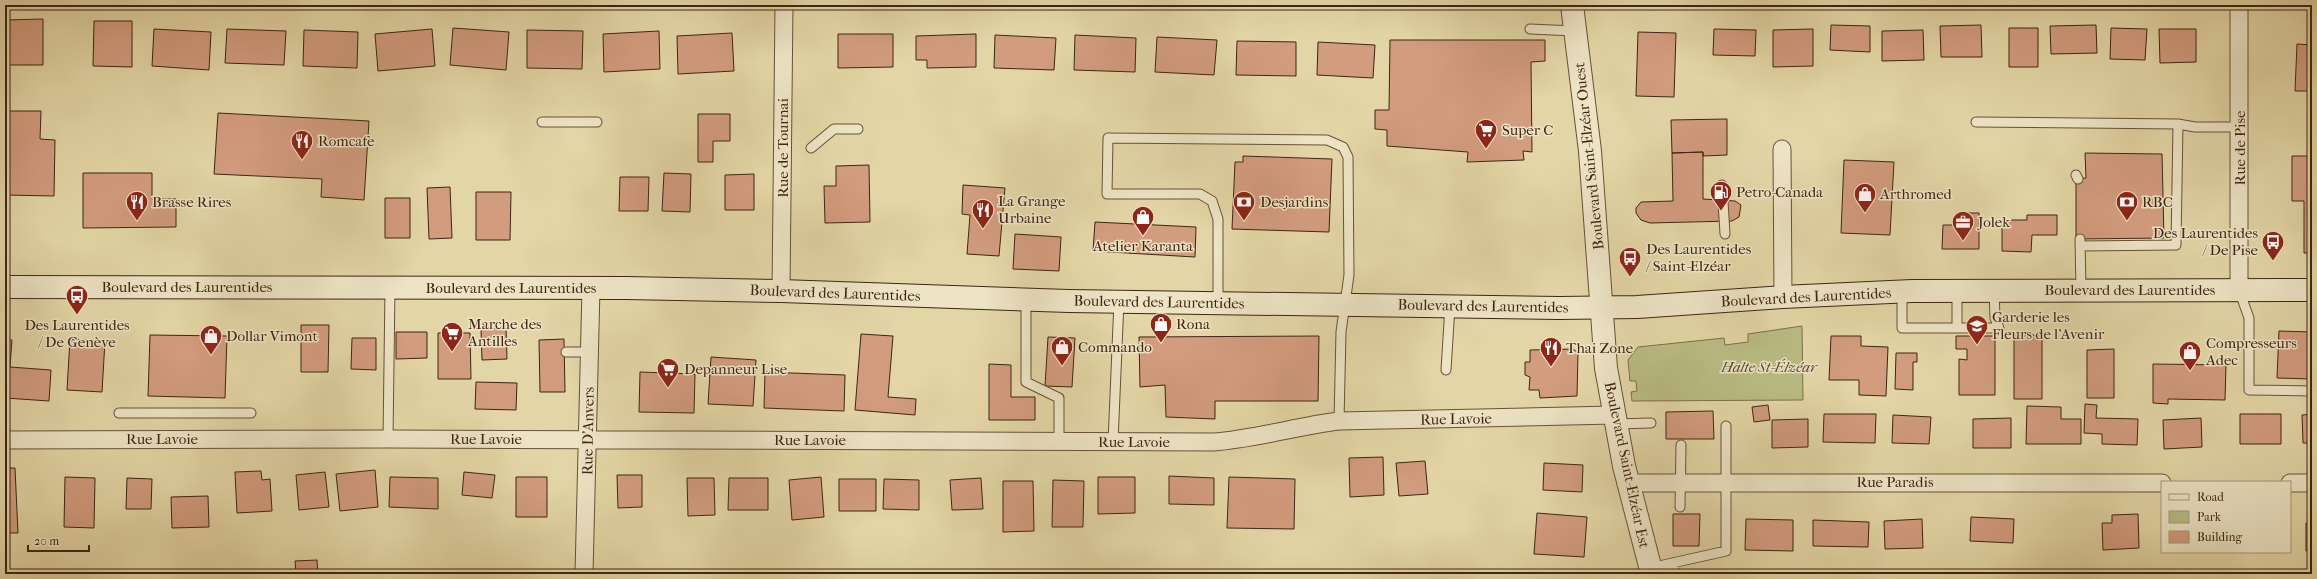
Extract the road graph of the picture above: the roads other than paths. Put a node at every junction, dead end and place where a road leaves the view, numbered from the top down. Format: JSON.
{"nodes":[{"id":1,"x":784,"y":5,"type":"edge"},
{"id":2,"x":1572,"y":5,"type":"edge"},
{"id":3,"x":2239,"y":5,"type":"edge"},
{"id":4,"x":1530,"y":29,"type":"dead end"},
{"id":5,"x":1576,"y":31,"type":"junction"},
{"id":6,"x":542,"y":122,"type":"dead end"},
{"id":7,"x":597,"y":122,"type":"dead end"},
{"id":8,"x":1976,"y":122,"type":"dead end"},
{"id":9,"x":2178,"y":124,"type":"junction"},
{"id":10,"x":2240,"y":127,"type":"junction"},
{"id":11,"x":858,"y":129,"type":"dead end"},
{"id":12,"x":811,"y":148,"type":"dead end"},
{"id":13,"x":1782,"y":149,"type":"dead end"},
{"id":14,"x":1722,"y":186,"type":"dead end"},
{"id":15,"x":1725,"y":234,"type":"dead end"},
{"id":16,"x":5,"y":287,"type":"edge"},
{"id":17,"x":390,"y":288,"type":"junction"},
{"id":18,"x":592,"y":288,"type":"junction"},
{"id":19,"x":1994,"y":290,"type":"junction"},
{"id":20,"x":2081,"y":290,"type":"junction"},
{"id":21,"x":2240,"y":290,"type":"junction"},
{"id":22,"x":2312,"y":290,"type":"edge"},
{"id":23,"x":781,"y":291,"type":"junction"},
{"id":24,"x":1957,"y":291,"type":"junction"},
{"id":25,"x":1902,"y":292,"type":"junction"},
{"id":26,"x":1783,"y":297,"type":"junction"},
{"id":27,"x":1026,"y":300,"type":"junction"},
{"id":28,"x":1119,"y":301,"type":"junction"},
{"id":29,"x":1218,"y":303,"type":"junction"},
{"id":30,"x":1344,"y":304,"type":"junction"},
{"id":31,"x":1450,"y":306,"type":"junction"},
{"id":32,"x":1602,"y":308,"type":"junction"},
{"id":33,"x":1957,"y":328,"type":"junction"},
{"id":34,"x":566,"y":352,"type":"dead end"},
{"id":35,"x":590,"y":352,"type":"junction"},
{"id":36,"x":1446,"y":370,"type":"dead end"},
{"id":37,"x":2312,"y":391,"type":"edge"},
{"id":38,"x":119,"y":413,"type":"dead end"},
{"id":39,"x":251,"y":413,"type":"dead end"},
{"id":40,"x":1614,"y":420,"type":"junction"},
{"id":41,"x":1339,"y":421,"type":"junction"},
{"id":42,"x":1651,"y":424,"type":"dead end"},
{"id":43,"x":1726,"y":426,"type":"dead end"},
{"id":44,"x":388,"y":439,"type":"junction"},
{"id":45,"x":588,"y":439,"type":"junction"},
{"id":46,"x":5,"y":440,"type":"edge"},
{"id":47,"x":1059,"y":442,"type":"junction"},
{"id":48,"x":1113,"y":442,"type":"junction"},
{"id":49,"x":1681,"y":445,"type":"dead end"},
{"id":50,"x":1680,"y":481,"type":"junction"},
{"id":51,"x":1726,"y":482,"type":"junction"},
{"id":52,"x":1628,"y":483,"type":"junction"},
{"id":53,"x":2161,"y":483,"type":"edge"},
{"id":54,"x":2291,"y":483,"type":"edge"},
{"id":55,"x":2312,"y":483,"type":"edge"},
{"id":56,"x":1680,"y":507,"type":"dead end"},
{"id":57,"x":1672,"y":563,"type":"junction"},
{"id":58,"x":1651,"y":571,"type":"edge"},
{"id":59,"x":584,"y":574,"type":"edge"},
{"id":60,"x":1675,"y":574,"type":"edge"}],
"edges":[{"from":1,"to":23,"type":"street","name":"Rue de Tournai"},
{"from":2,"to":5,"type":"main road","name":"Boulevard Saint-Elzéar Ouest"},
{"from":3,"to":10,"type":"street","name":"Rue de Pise"},
{"from":4,"to":5,"type":"lane"},
{"from":5,"to":32,"type":"main road","name":"Boulevard Saint-Elzéar Ouest"},
{"from":6,"to":7,"type":"lane"},
{"from":8,"to":9,"type":"lane"},
{"from":9,"to":10,"type":"lane"},
{"from":9,"to":20,"type":"lane"},
{"from":10,"to":21,"type":"street","name":"Rue de Pise"},
{"from":11,"to":12,"type":"lane"},
{"from":13,"to":26,"type":"street"},
{"from":14,"to":15,"type":"lane"},
{"from":16,"to":17,"type":"main road","name":"Boulevard des Laurentides"},
{"from":17,"to":18,"type":"main road","name":"Boulevard des Laurentides"},
{"from":17,"to":44,"type":"lane"},
{"from":18,"to":23,"type":"main road","name":"Boulevard des Laurentides"},
{"from":18,"to":35,"type":"street","name":"Rue D'Anvers"},
{"from":19,"to":20,"type":"main road","name":"Boulevard des Laurentides"},
{"from":19,"to":24,"type":"main road","name":"Boulevard des Laurentides"},
{"from":19,"to":33,"type":"lane"},
{"from":20,"to":21,"type":"main road","name":"Boulevard des Laurentides"},
{"from":21,"to":22,"type":"main road","name":"Boulevard des Laurentides"},
{"from":21,"to":37,"type":"lane"},
{"from":23,"to":27,"type":"main road","name":"Boulevard des Laurentides"},
{"from":24,"to":25,"type":"main road","name":"Boulevard des Laurentides"},
{"from":24,"to":33,"type":"lane"},
{"from":25,"to":26,"type":"main road","name":"Boulevard des Laurentides"},
{"from":25,"to":33,"type":"lane"},
{"from":26,"to":32,"type":"main road","name":"Boulevard des Laurentides"},
{"from":27,"to":28,"type":"main road","name":"Boulevard des Laurentides"},
{"from":27,"to":47,"type":"lane"},
{"from":28,"to":29,"type":"main road","name":"Boulevard des Laurentides"},
{"from":28,"to":48,"type":"lane"},
{"from":29,"to":30,"type":"main road","name":"Boulevard des Laurentides"},
{"from":29,"to":30,"type":"lane"},
{"from":30,"to":31,"type":"main road","name":"Boulevard des Laurentides"},
{"from":30,"to":41,"type":"lane"},
{"from":31,"to":32,"type":"main road","name":"Boulevard des Laurentides"},
{"from":31,"to":36,"type":"lane"},
{"from":32,"to":40,"type":"main road","name":"Boulevard Saint-Elzéar Est"},
{"from":34,"to":35,"type":"lane"},
{"from":35,"to":45,"type":"street","name":"Rue D'Anvers"},
{"from":38,"to":39,"type":"lane"},
{"from":40,"to":41,"type":"street","name":"Rue Lavoie"},
{"from":40,"to":42,"type":"lane"},
{"from":40,"to":52,"type":"main road","name":"Boulevard Saint-Elzéar Est"},
{"from":41,"to":48,"type":"street","name":"Rue Lavoie"},
{"from":43,"to":51,"type":"lane"},
{"from":44,"to":45,"type":"street","name":"Rue Lavoie"},
{"from":44,"to":46,"type":"street","name":"Rue Lavoie"},
{"from":45,"to":47,"type":"street","name":"Rue Lavoie"},
{"from":45,"to":59,"type":"street","name":"Rue D'Anvers"},
{"from":47,"to":48,"type":"street","name":"Rue Lavoie"},
{"from":49,"to":50,"type":"lane"},
{"from":50,"to":51,"type":"street","name":"Rue Paradis"},
{"from":50,"to":52,"type":"street","name":"Rue Paradis"},
{"from":50,"to":56,"type":"lane"},
{"from":51,"to":53,"type":"street","name":"Rue Paradis"},
{"from":51,"to":57,"type":"lane"},
{"from":52,"to":58,"type":"main road","name":"Boulevard Saint-Elzéar Est"},
{"from":54,"to":55,"type":"street"},
{"from":57,"to":58,"type":"lane"},
{"from":57,"to":60,"type":"lane"}]}
